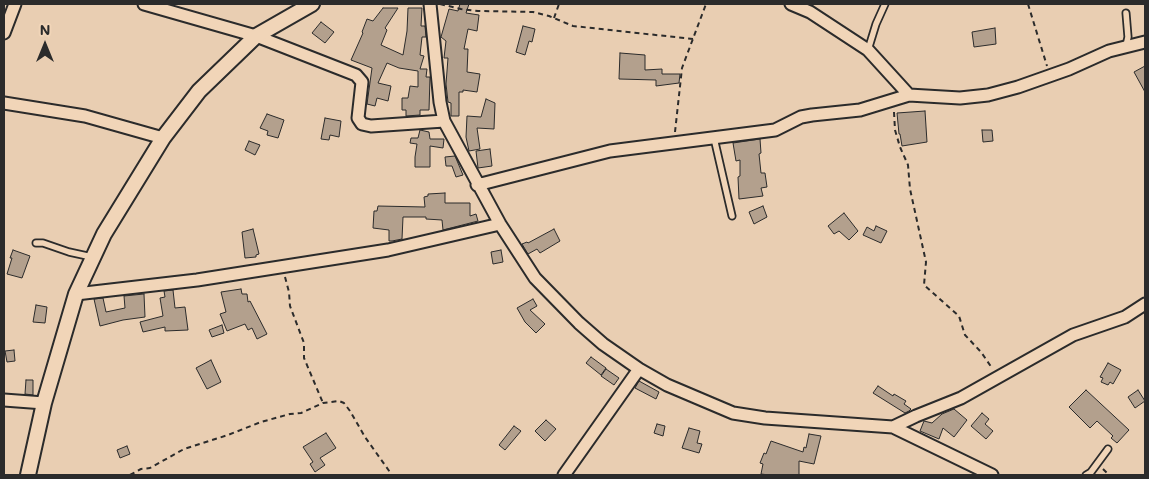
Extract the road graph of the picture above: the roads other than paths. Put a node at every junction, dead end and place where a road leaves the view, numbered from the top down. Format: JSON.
{"nodes":[{"id":1,"x":15,"y":4,"type":"edge"},
{"id":2,"x":144,"y":4,"type":"edge"},
{"id":3,"x":312,"y":4,"type":"edge"},
{"id":4,"x":430,"y":4,"type":"edge"},
{"id":5,"x":791,"y":4,"type":"edge"},
{"id":6,"x":885,"y":4,"type":"edge"},
{"id":7,"x":1126,"y":13,"type":"dead end"},
{"id":8,"x":4,"y":33,"type":"edge"},
{"id":9,"x":256,"y":36,"type":"junction"},
{"id":10,"x":1145,"y":42,"type":"edge"},
{"id":11,"x":1126,"y":46,"type":"junction"},
{"id":12,"x":868,"y":50,"type":"junction"},
{"id":13,"x":909,"y":95,"type":"junction"},
{"id":14,"x":4,"y":103,"type":"edge"},
{"id":15,"x":444,"y":121,"type":"junction"},
{"id":16,"x":163,"y":138,"type":"junction"},
{"id":17,"x":714,"y":138,"type":"junction"},
{"id":18,"x":478,"y":185,"type":"junction"},
{"id":19,"x":732,"y":216,"type":"dead end"},
{"id":20,"x":500,"y":224,"type":"junction"},
{"id":21,"x":36,"y":243,"type":"dead end"},
{"id":22,"x":92,"y":257,"type":"junction"},
{"id":23,"x":76,"y":294,"type":"junction"},
{"id":24,"x":1145,"y":304,"type":"edge"},
{"id":25,"x":639,"y":369,"type":"junction"},
{"id":26,"x":4,"y":400,"type":"edge"},
{"id":27,"x":44,"y":403,"type":"junction"},
{"id":28,"x":893,"y":427,"type":"junction"},
{"id":29,"x":1108,"y":450,"type":"dead end"},
{"id":30,"x":28,"y":475,"type":"edge"},
{"id":31,"x":564,"y":475,"type":"edge"},
{"id":32,"x":992,"y":475,"type":"edge"},
{"id":33,"x":1086,"y":475,"type":"edge"}],
"edges":[{"from":1,"to":8,"type":"street"},
{"from":2,"to":9,"type":"street"},
{"from":3,"to":9,"type":"street"},
{"from":4,"to":15,"type":"street"},
{"from":5,"to":12,"type":"street"},
{"from":6,"to":12,"type":"lane"},
{"from":7,"to":11,"type":"lane"},
{"from":9,"to":15,"type":"street"},
{"from":9,"to":16,"type":"street"},
{"from":10,"to":11,"type":"street"},
{"from":11,"to":13,"type":"street"},
{"from":12,"to":13,"type":"street"},
{"from":13,"to":17,"type":"street"},
{"from":14,"to":16,"type":"street"},
{"from":15,"to":18,"type":"street"},
{"from":16,"to":22,"type":"street"},
{"from":17,"to":18,"type":"street"},
{"from":17,"to":19,"type":"lane"},
{"from":18,"to":20,"type":"street"},
{"from":20,"to":23,"type":"street"},
{"from":20,"to":25,"type":"street"},
{"from":21,"to":22,"type":"lane"},
{"from":22,"to":23,"type":"street"},
{"from":23,"to":27,"type":"street"},
{"from":24,"to":28,"type":"street"},
{"from":25,"to":28,"type":"street"},
{"from":25,"to":31,"type":"street"},
{"from":26,"to":27,"type":"street"},
{"from":27,"to":30,"type":"street"},
{"from":28,"to":32,"type":"street"},
{"from":29,"to":33,"type":"lane"}]}
